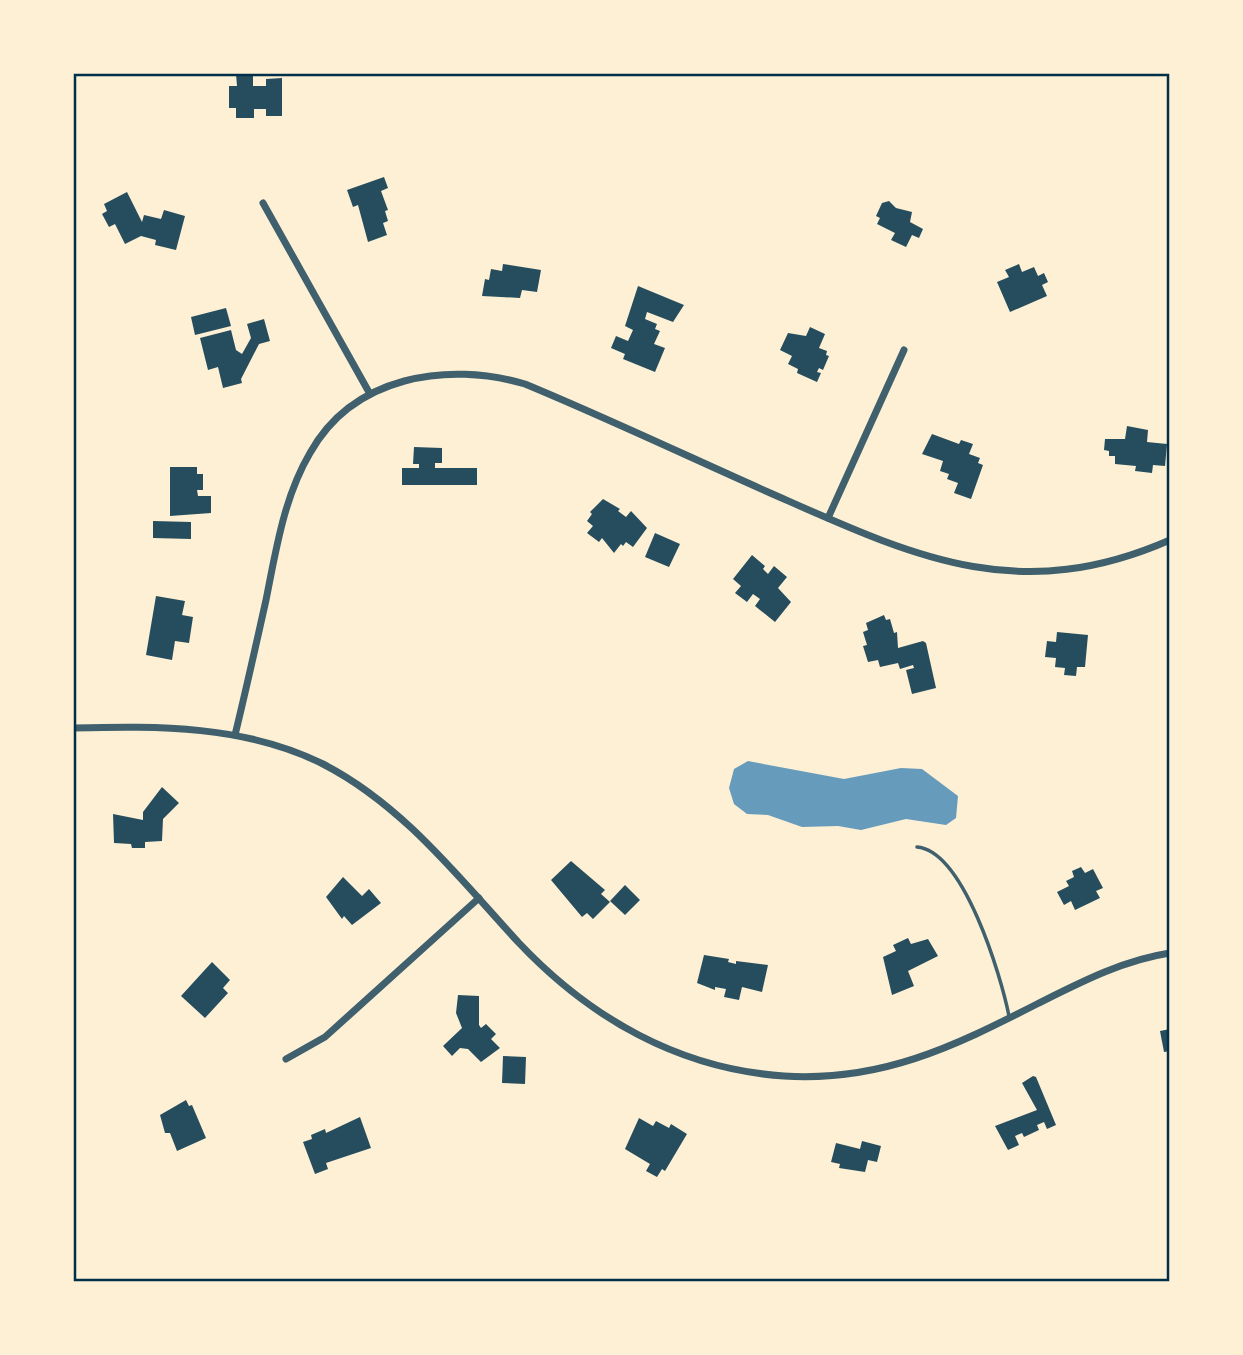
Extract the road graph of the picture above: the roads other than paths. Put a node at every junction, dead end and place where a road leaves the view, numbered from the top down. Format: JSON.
{"nodes":[{"id":1,"x":263,"y":203,"type":"dead end"},
{"id":2,"x":904,"y":350,"type":"dead end"},
{"id":3,"x":370,"y":394,"type":"junction"},
{"id":4,"x":828,"y":518,"type":"junction"},
{"id":5,"x":1170,"y":540,"type":"edge"},
{"id":6,"x":74,"y":728,"type":"edge"},
{"id":7,"x":235,"y":735,"type":"junction"},
{"id":8,"x":917,"y":847,"type":"dead end"},
{"id":9,"x":480,"y":898,"type":"junction"},
{"id":10,"x":1170,"y":953,"type":"edge"},
{"id":11,"x":1009,"y":1018,"type":"junction"},
{"id":12,"x":286,"y":1059,"type":"dead end"}],
"edges":[{"from":1,"to":3,"type":"street"},
{"from":2,"to":4,"type":"street"},
{"from":3,"to":4,"type":"street"},
{"from":3,"to":7,"type":"street"},
{"from":4,"to":5,"type":"street"},
{"from":6,"to":7,"type":"street"},
{"from":7,"to":9,"type":"street"},
{"from":8,"to":11,"type":"lane"},
{"from":9,"to":11,"type":"street"},
{"from":9,"to":12,"type":"street"},
{"from":10,"to":11,"type":"street"}]}
